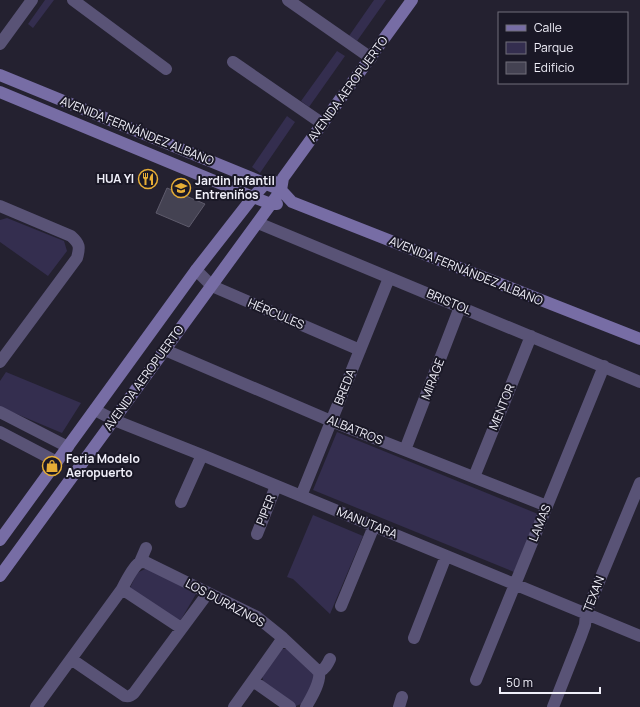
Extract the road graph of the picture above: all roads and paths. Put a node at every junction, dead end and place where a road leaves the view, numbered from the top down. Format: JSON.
{"nodes":[{"id":1,"x":32,"y":0,"type":"edge"},
{"id":2,"x":73,"y":0,"type":"edge"},
{"id":3,"x":288,"y":0,"type":"edge"},
{"id":4,"x":412,"y":0,"type":"edge"},
{"id":5,"x":0,"y":44,"type":"edge"},
{"id":6,"x":371,"y":58,"type":"junction"},
{"id":7,"x":234,"y":62,"type":"dead end"},
{"id":8,"x":166,"y":69,"type":"dead end"},
{"id":9,"x":0,"y":76,"type":"edge"},
{"id":10,"x":0,"y":92,"type":"edge"},
{"id":11,"x":323,"y":124,"type":"junction"},
{"id":12,"x":266,"y":183,"type":"junction"},
{"id":13,"x":282,"y":184,"type":"junction"},
{"id":14,"x":253,"y":197,"type":"junction"},
{"id":15,"x":292,"y":202,"type":"junction"},
{"id":16,"x":271,"y":204,"type":"junction"},
{"id":17,"x":0,"y":207,"type":"edge"},
{"id":18,"x":258,"y":223,"type":"junction"},
{"id":19,"x":196,"y":270,"type":"junction"},
{"id":20,"x":389,"y":278,"type":"junction"},
{"id":21,"x":212,"y":286,"type":"junction"},
{"id":22,"x":460,"y":307,"type":"junction"},
{"id":23,"x":531,"y":336,"type":"junction"},
{"id":24,"x":640,"y":339,"type":"edge"},
{"id":25,"x":165,"y":350,"type":"junction"},
{"id":26,"x":360,"y":350,"type":"junction"},
{"id":27,"x":0,"y":362,"type":"edge"},
{"id":28,"x":604,"y":366,"type":"junction"},
{"id":29,"x":640,"y":382,"type":"edge"},
{"id":30,"x":95,"y":410,"type":"junction"},
{"id":31,"x":0,"y":412,"type":"edge"},
{"id":32,"x":114,"y":420,"type":"junction"},
{"id":33,"x":332,"y":421,"type":"junction"},
{"id":34,"x":0,"y":432,"type":"edge"},
{"id":35,"x":68,"y":447,"type":"junction"},
{"id":36,"x":405,"y":450,"type":"junction"},
{"id":37,"x":202,"y":455,"type":"junction"},
{"id":38,"x":57,"y":462,"type":"junction"},
{"id":39,"x":474,"y":477,"type":"junction"},
{"id":40,"x":640,"y":483,"type":"edge"},
{"id":41,"x":276,"y":486,"type":"junction"},
{"id":42,"x":301,"y":496,"type":"junction"},
{"id":43,"x":181,"y":502,"type":"dead end"},
{"id":44,"x":547,"y":506,"type":"junction"},
{"id":45,"x":374,"y":526,"type":"junction"},
{"id":46,"x":257,"y":534,"type":"dead end"},
{"id":47,"x":0,"y":540,"type":"edge"},
{"id":48,"x":146,"y":548,"type":"dead end"},
{"id":49,"x":446,"y":556,"type":"junction"},
{"id":50,"x":140,"y":562,"type":"junction"},
{"id":51,"x":0,"y":576,"type":"edge"},
{"id":52,"x":515,"y":584,"type":"junction"},
{"id":53,"x":122,"y":589,"type":"junction"},
{"id":54,"x":208,"y":593,"type":"junction"},
{"id":55,"x":341,"y":606,"type":"dead end"},
{"id":56,"x":586,"y":613,"type":"junction"},
{"id":57,"x":181,"y":628,"type":"junction"},
{"id":58,"x":640,"y":636,"type":"edge"},
{"id":59,"x":283,"y":638,"type":"junction"},
{"id":60,"x":414,"y":638,"type":"dead end"},
{"id":61,"x":71,"y":659,"type":"junction"},
{"id":62,"x":330,"y":659,"type":"dead end"},
{"id":63,"x":318,"y":672,"type":"junction"},
{"id":64,"x":476,"y":680,"type":"dead end"},
{"id":65,"x":253,"y":681,"type":"junction"},
{"id":66,"x":36,"y":707,"type":"edge"},
{"id":67,"x":234,"y":707,"type":"edge"},
{"id":68,"x":290,"y":707,"type":"edge"},
{"id":69,"x":306,"y":707,"type":"edge"},
{"id":70,"x":553,"y":707,"type":"edge"}],
"edges":[{"from":1,"to":5,"type":"street"},
{"from":2,"to":8,"type":"street"},
{"from":3,"to":6,"type":"street"},
{"from":4,"to":6,"type":"street","name":"AVENIDA AEROPUERTO"},
{"from":6,"to":11,"type":"street","name":"AVENIDA AEROPUERTO"},
{"from":7,"to":11,"type":"street"},
{"from":9,"to":12,"type":"street","name":"AVENIDA FERNÁNDEZ ALBANO"},
{"from":10,"to":14,"type":"street","name":"AVENIDA FERNÁNDEZ ALBANO"},
{"from":11,"to":13,"type":"street","name":"AVENIDA AEROPUERTO"},
{"from":12,"to":13,"type":"street","name":"AVENIDA FERNÁNDEZ ALBANO"},
{"from":12,"to":14,"type":"street","name":"AVENIDA AEROPUERTO"},
{"from":13,"to":15,"type":"street","name":"AVENIDA FERNÁNDEZ ALBANO"},
{"from":13,"to":16,"type":"street","name":"AVENIDA AEROPUERTO"},
{"from":14,"to":16,"type":"street","name":"AVENIDA FERNÁNDEZ ALBANO"},
{"from":14,"to":19,"type":"street","name":"AVENIDA AEROPUERTO"},
{"from":15,"to":16,"type":"street","name":"AVENIDA FERNÁNDEZ ALBANO"},
{"from":15,"to":24,"type":"street","name":"AVENIDA FERNÁNDEZ ALBANO"},
{"from":16,"to":18,"type":"street","name":"AVENIDA AEROPUERTO"},
{"from":17,"to":27,"type":"street"},
{"from":18,"to":20,"type":"street","name":"BRISTOL"},
{"from":18,"to":21,"type":"street","name":"AVENIDA AEROPUERTO"},
{"from":19,"to":21,"type":"street","name":"HÉRCULES"},
{"from":19,"to":30,"type":"street","name":"AVENIDA AEROPUERTO"},
{"from":20,"to":22,"type":"street","name":"BRISTOL"},
{"from":20,"to":26,"type":"street","name":"BREDA"},
{"from":21,"to":25,"type":"street","name":"AVENIDA AEROPUERTO"},
{"from":21,"to":26,"type":"street","name":"HÉRCULES"},
{"from":22,"to":23,"type":"street","name":"BRISTOL"},
{"from":22,"to":36,"type":"street","name":"MIRAGE"},
{"from":23,"to":28,"type":"street","name":"BRISTOL"},
{"from":23,"to":39,"type":"street","name":"MENTOR"},
{"from":25,"to":32,"type":"street","name":"AVENIDA AEROPUERTO"},
{"from":25,"to":33,"type":"street","name":"ALBATROS"},
{"from":26,"to":33,"type":"street","name":"BREDA"},
{"from":28,"to":29,"type":"street","name":"BRISTOL"},
{"from":28,"to":44,"type":"street","name":"LAMAS"},
{"from":30,"to":32,"type":"street","name":"MANUTARA"},
{"from":30,"to":35,"type":"street","name":"AVENIDA AEROPUERTO"},
{"from":31,"to":35,"type":"street"},
{"from":32,"to":37,"type":"street","name":"MANUTARA"},
{"from":32,"to":51,"type":"street","name":"AVENIDA AEROPUERTO"},
{"from":33,"to":36,"type":"street","name":"ALBATROS"},
{"from":33,"to":42,"type":"street","name":"BREDA"},
{"from":34,"to":38,"type":"street"},
{"from":35,"to":38,"type":"street","name":"AVENIDA AEROPUERTO"},
{"from":36,"to":39,"type":"street","name":"ALBATROS"},
{"from":37,"to":41,"type":"street","name":"MANUTARA"},
{"from":37,"to":43,"type":"street"},
{"from":38,"to":47,"type":"street","name":"AVENIDA AEROPUERTO"},
{"from":39,"to":44,"type":"street","name":"ALBATROS"},
{"from":40,"to":56,"type":"street","name":"TEXAN"},
{"from":41,"to":42,"type":"street","name":"MANUTARA"},
{"from":41,"to":46,"type":"street","name":"PIPER"},
{"from":42,"to":45,"type":"street","name":"MANUTARA"},
{"from":44,"to":52,"type":"street","name":"LAMAS"},
{"from":45,"to":49,"type":"street","name":"MANUTARA"},
{"from":45,"to":55,"type":"street"},
{"from":48,"to":50,"type":"street"},
{"from":49,"to":52,"type":"street","name":"MANUTARA"},
{"from":49,"to":60,"type":"street"},
{"from":50,"to":53,"type":"street"},
{"from":50,"to":54,"type":"street","name":"LOS DURAZNOS"},
{"from":52,"to":56,"type":"street","name":"MANUTARA"},
{"from":52,"to":64,"type":"street","name":"LAMAS"},
{"from":53,"to":57,"type":"street"},
{"from":53,"to":61,"type":"street"},
{"from":54,"to":57,"type":"street"},
{"from":54,"to":59,"type":"street","name":"LOS DURAZNOS"},
{"from":56,"to":58,"type":"street","name":"MANUTARA"},
{"from":56,"to":70,"type":"street","name":"TEXAN"},
{"from":57,"to":61,"type":"street"},
{"from":59,"to":63,"type":"street","name":"LOS DURAZNOS"},
{"from":59,"to":65,"type":"street"},
{"from":61,"to":66,"type":"street"},
{"from":62,"to":63,"type":"street"},
{"from":63,"to":69,"type":"street"},
{"from":65,"to":67,"type":"street"},
{"from":65,"to":68,"type":"street"}]}
